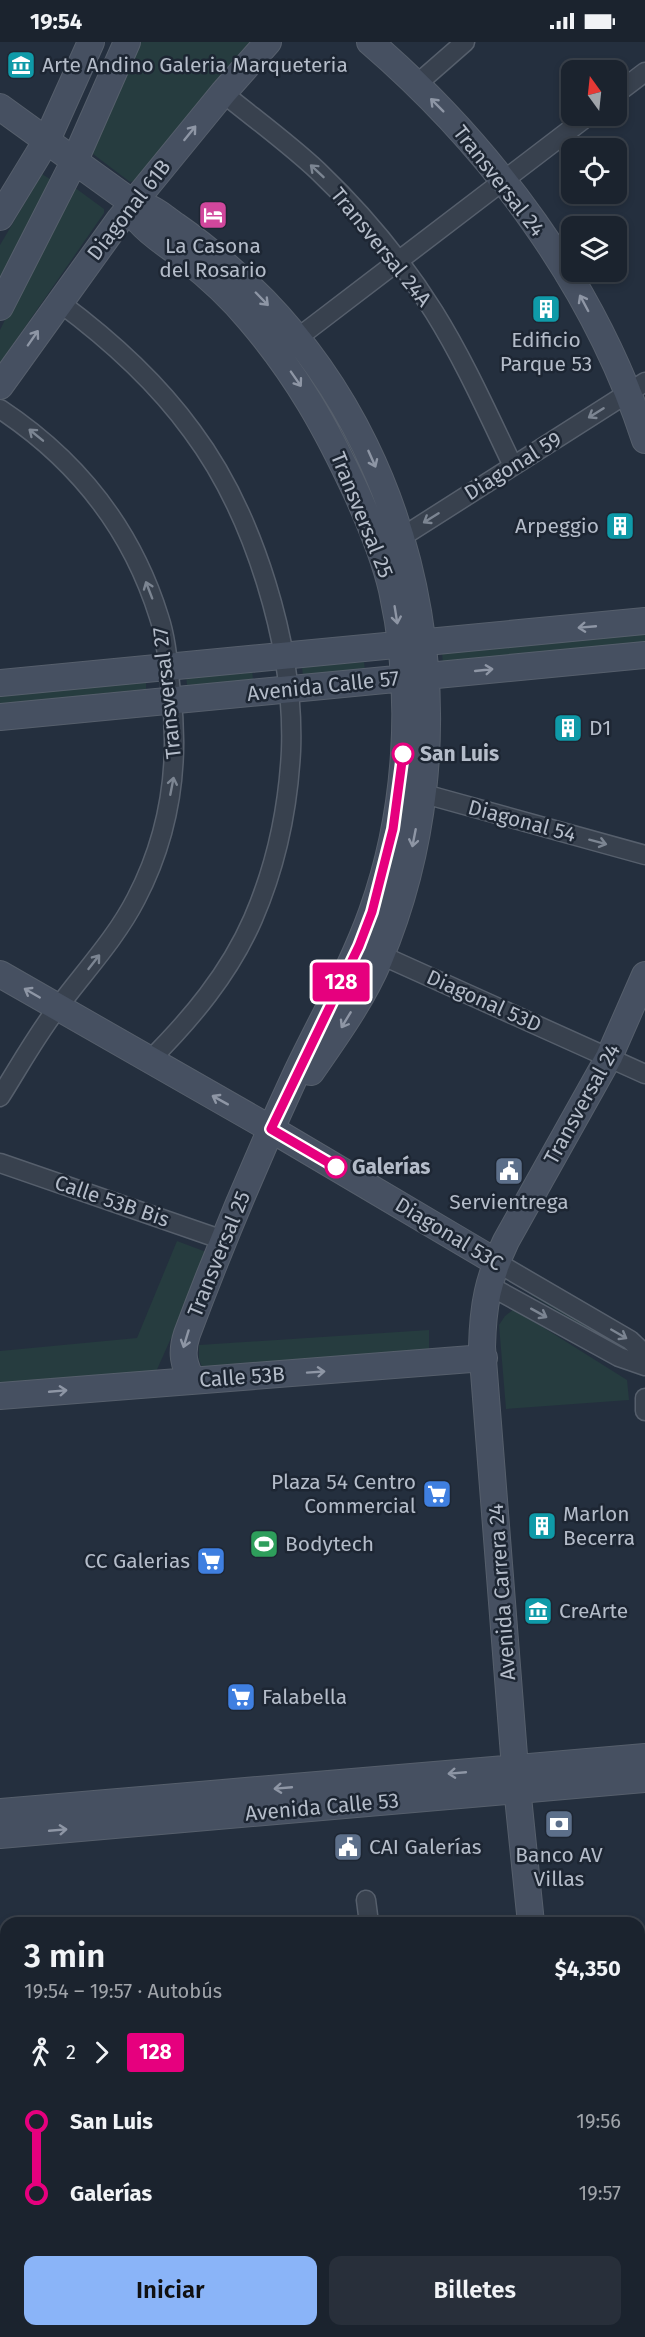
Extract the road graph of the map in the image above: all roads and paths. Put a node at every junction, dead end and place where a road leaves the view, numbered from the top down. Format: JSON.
{"nodes":[{"id":1,"x":91,"y":42,"type":"edge"},
{"id":2,"x":127,"y":42,"type":"edge"},
{"id":3,"x":268,"y":42,"type":"edge"},
{"id":4,"x":370,"y":42,"type":"edge"},
{"id":5,"x":465,"y":42,"type":"edge"},
{"id":6,"x":645,"y":72,"type":"edge"},
{"id":7,"x":417,"y":84,"type":"junction"},
{"id":8,"x":627,"y":86,"type":"edge"},
{"id":9,"x":223,"y":93,"type":"junction"},
{"id":10,"x":0,"y":107,"type":"edge"},
{"id":11,"x":575,"y":126,"type":"edge"},
{"id":12,"x":47,"y":140,"type":"junction"},
{"id":13,"x":75,"y":160,"type":"junction"},
{"id":14,"x":503,"y":180,"type":"junction"},
{"id":15,"x":132,"y":204,"type":"junction"},
{"id":16,"x":0,"y":217,"type":"edge"},
{"id":17,"x":398,"y":261,"type":"junction"},
{"id":18,"x":59,"y":302,"type":"junction"},
{"id":19,"x":0,"y":307,"type":"edge"},
{"id":20,"x":287,"y":345,"type":"junction"},
{"id":21,"x":0,"y":386,"type":"edge"},
{"id":22,"x":639,"y":389,"type":"edge"},
{"id":23,"x":0,"y":409,"type":"edge"},
{"id":24,"x":645,"y":440,"type":"edge"},
{"id":25,"x":513,"y":466,"type":"junction"},
{"id":26,"x":391,"y":543,"type":"junction"},
{"id":27,"x":645,"y":621,"type":"edge"},
{"id":28,"x":412,"y":644,"type":"junction"},
{"id":29,"x":645,"y":654,"type":"edge"},
{"id":30,"x":283,"y":656,"type":"junction"},
{"id":31,"x":168,"y":667,"type":"junction"},
{"id":32,"x":415,"y":677,"type":"junction"},
{"id":33,"x":0,"y":683,"type":"edge"},
{"id":34,"x":288,"y":689,"type":"junction"},
{"id":35,"x":172,"y":700,"type":"junction"},
{"id":36,"x":0,"y":717,"type":"edge"},
{"id":37,"x":411,"y":790,"type":"junction"},
{"id":38,"x":645,"y":855,"type":"edge"},
{"id":39,"x":370,"y":951,"type":"junction"},
{"id":40,"x":0,"y":974,"type":"edge"},
{"id":41,"x":645,"y":975,"type":"edge"},
{"id":42,"x":57,"y":1008,"type":"junction"},
{"id":43,"x":609,"y":1058,"type":"junction"},
{"id":44,"x":149,"y":1061,"type":"junction"},
{"id":45,"x":645,"y":1074,"type":"edge"},
{"id":46,"x":0,"y":1097,"type":"edge"},
{"id":47,"x":271,"y":1129,"type":"junction"},
{"id":48,"x":0,"y":1163,"type":"edge"},
{"id":49,"x":223,"y":1240,"type":"junction"},
{"id":50,"x":492,"y":1273,"type":"junction"},
{"id":51,"x":645,"y":1354,"type":"edge"},
{"id":52,"x":484,"y":1358,"type":"junction"},
{"id":53,"x":645,"y":1366,"type":"edge"},
{"id":54,"x":193,"y":1381,"type":"junction"},
{"id":55,"x":0,"y":1396,"type":"edge"},
{"id":56,"x":645,"y":1757,"type":"edge"},
{"id":57,"x":516,"y":1779,"type":"junction"},
{"id":58,"x":645,"y":1779,"type":"edge"},
{"id":59,"x":0,"y":1812,"type":"edge"},
{"id":60,"x":0,"y":1835,"type":"edge"},
{"id":61,"x":366,"y":1900,"type":"dead end"},
{"id":62,"x":368,"y":1917,"type":"edge"},
{"id":63,"x":530,"y":1917,"type":"edge"}],
"edges":[{"from":1,"to":12,"type":"main road"},
{"from":2,"to":13,"type":"main road"},
{"from":3,"to":9,"type":"main road","name":"Diagonal 61B"},
{"from":4,"to":7,"type":"main road","name":"Transversal 24"},
{"from":5,"to":7,"type":"street"},
{"from":6,"to":8,"type":"street"},
{"from":14,"to":7,"type":"main road","name":"Transversal 24","one_way":true},
{"from":15,"to":9,"type":"main road","name":"Diagonal 61B","one_way":true},
{"from":17,"to":9,"type":"street","name":"Transversal 24A","one_way":true},
{"from":10,"to":12,"type":"main road","name":"Transversal 25"},
{"from":11,"to":14,"type":"street"},
{"from":12,"to":13,"type":"main road","name":"Transversal 25"},
{"from":12,"to":16,"type":"main road"},
{"from":13,"to":15,"type":"main road","name":"Transversal 25"},
{"from":13,"to":19,"type":"main road"},
{"from":14,"to":17,"type":"street"},
{"from":22,"to":14,"type":"main road","name":"Transversal 24","one_way":true},
{"from":15,"to":18,"type":"main road","name":"Diagonal 61B"},
{"from":15,"to":20,"type":"main road","name":"Transversal 25","one_way":true},
{"from":17,"to":20,"type":"street"},
{"from":17,"to":25,"type":"street","name":"Transversal 24A"},
{"from":21,"to":18,"type":"main road","name":"Diagonal 61B","one_way":true},
{"from":18,"to":30,"type":"street"},
{"from":20,"to":26,"type":"main road","name":"Transversal 25","one_way":true},
{"from":22,"to":24,"type":"main road","name":"Transversal 24"},
{"from":22,"to":25,"type":"street","name":"Diagonal 59","one_way":true},
{"from":31,"to":23,"type":"street","name":"Transversal 27","one_way":true},
{"from":25,"to":26,"type":"street","name":"Diagonal 59","one_way":true},
{"from":26,"to":28,"type":"main road","name":"Transversal 25","one_way":true},
{"from":27,"to":28,"type":"main road","name":"Avenida Calle 57","one_way":true},
{"from":28,"to":30,"type":"main road","name":"Avenida Calle 57"},
{"from":28,"to":32,"type":"main road","name":"Transversal 25"},
{"from":32,"to":29,"type":"main road","name":"Avenida Calle 57","one_way":true},
{"from":30,"to":31,"type":"main road","name":"Avenida Calle 57"},
{"from":30,"to":34,"type":"street"},
{"from":31,"to":33,"type":"main road","name":"Avenida Calle 57"},
{"from":31,"to":35,"type":"street","name":"Transversal 27"},
{"from":32,"to":34,"type":"main road","name":"Avenida Calle 57"},
{"from":32,"to":37,"type":"main road","name":"Transversal 25"},
{"from":34,"to":35,"type":"main road","name":"Avenida Calle 57"},
{"from":34,"to":44,"type":"street"},
{"from":35,"to":36,"type":"main road","name":"Avenida Calle 57"},
{"from":42,"to":35,"type":"street","name":"Transversal 27","one_way":true},
{"from":37,"to":38,"type":"street","name":"Diagonal 54","one_way":true},
{"from":37,"to":39,"type":"main road","name":"Transversal 25","one_way":true},
{"from":39,"to":43,"type":"street","name":"Diagonal 53D"},
{"from":39,"to":47,"type":"main road","name":"Transversal 25","one_way":true},
{"from":42,"to":40,"type":"main road","name":"Diagonal 53C","one_way":true},
{"from":41,"to":43,"type":"main road","name":"Transversal 24"},
{"from":42,"to":44,"type":"main road","name":"Diagonal 53C"},
{"from":42,"to":46,"type":"street","name":"Transversal 27"},
{"from":43,"to":45,"type":"street","name":"Diagonal 53D"},
{"from":43,"to":50,"type":"main road","name":"Transversal 24"},
{"from":47,"to":44,"type":"main road","name":"Diagonal 53C","one_way":true},
{"from":47,"to":49,"type":"main road","name":"Transversal 25"},
{"from":47,"to":50,"type":"main road","name":"Diagonal 53C"},
{"from":48,"to":49,"type":"street","name":"Calle 53B Bis"},
{"from":49,"to":54,"type":"main road","name":"Transversal 25","one_way":true},
{"from":50,"to":51,"type":"street","name":"Diagonal 53C","one_way":true},
{"from":50,"to":52,"type":"main road","name":"Avenida Carrera 24"},
{"from":50,"to":53,"type":"street","name":"Diagonal 53C","one_way":true},
{"from":54,"to":52,"type":"main road","name":"Calle 53B","one_way":true},
{"from":52,"to":57,"type":"main road","name":"Avenida Carrera 24"},
{"from":55,"to":54,"type":"main road","name":"Calle 53B","one_way":true},
{"from":56,"to":57,"type":"main road","name":"Avenida Calle 53"},
{"from":57,"to":58,"type":"main road","name":"Avenida Calle 53"},
{"from":57,"to":59,"type":"main road","name":"Avenida Calle 53","one_way":true},
{"from":60,"to":57,"type":"main road","name":"Avenida Calle 53","one_way":true},
{"from":57,"to":63,"type":"main road","name":"Avenida Carrera 24"},
{"from":61,"to":62,"type":"street"}]}
